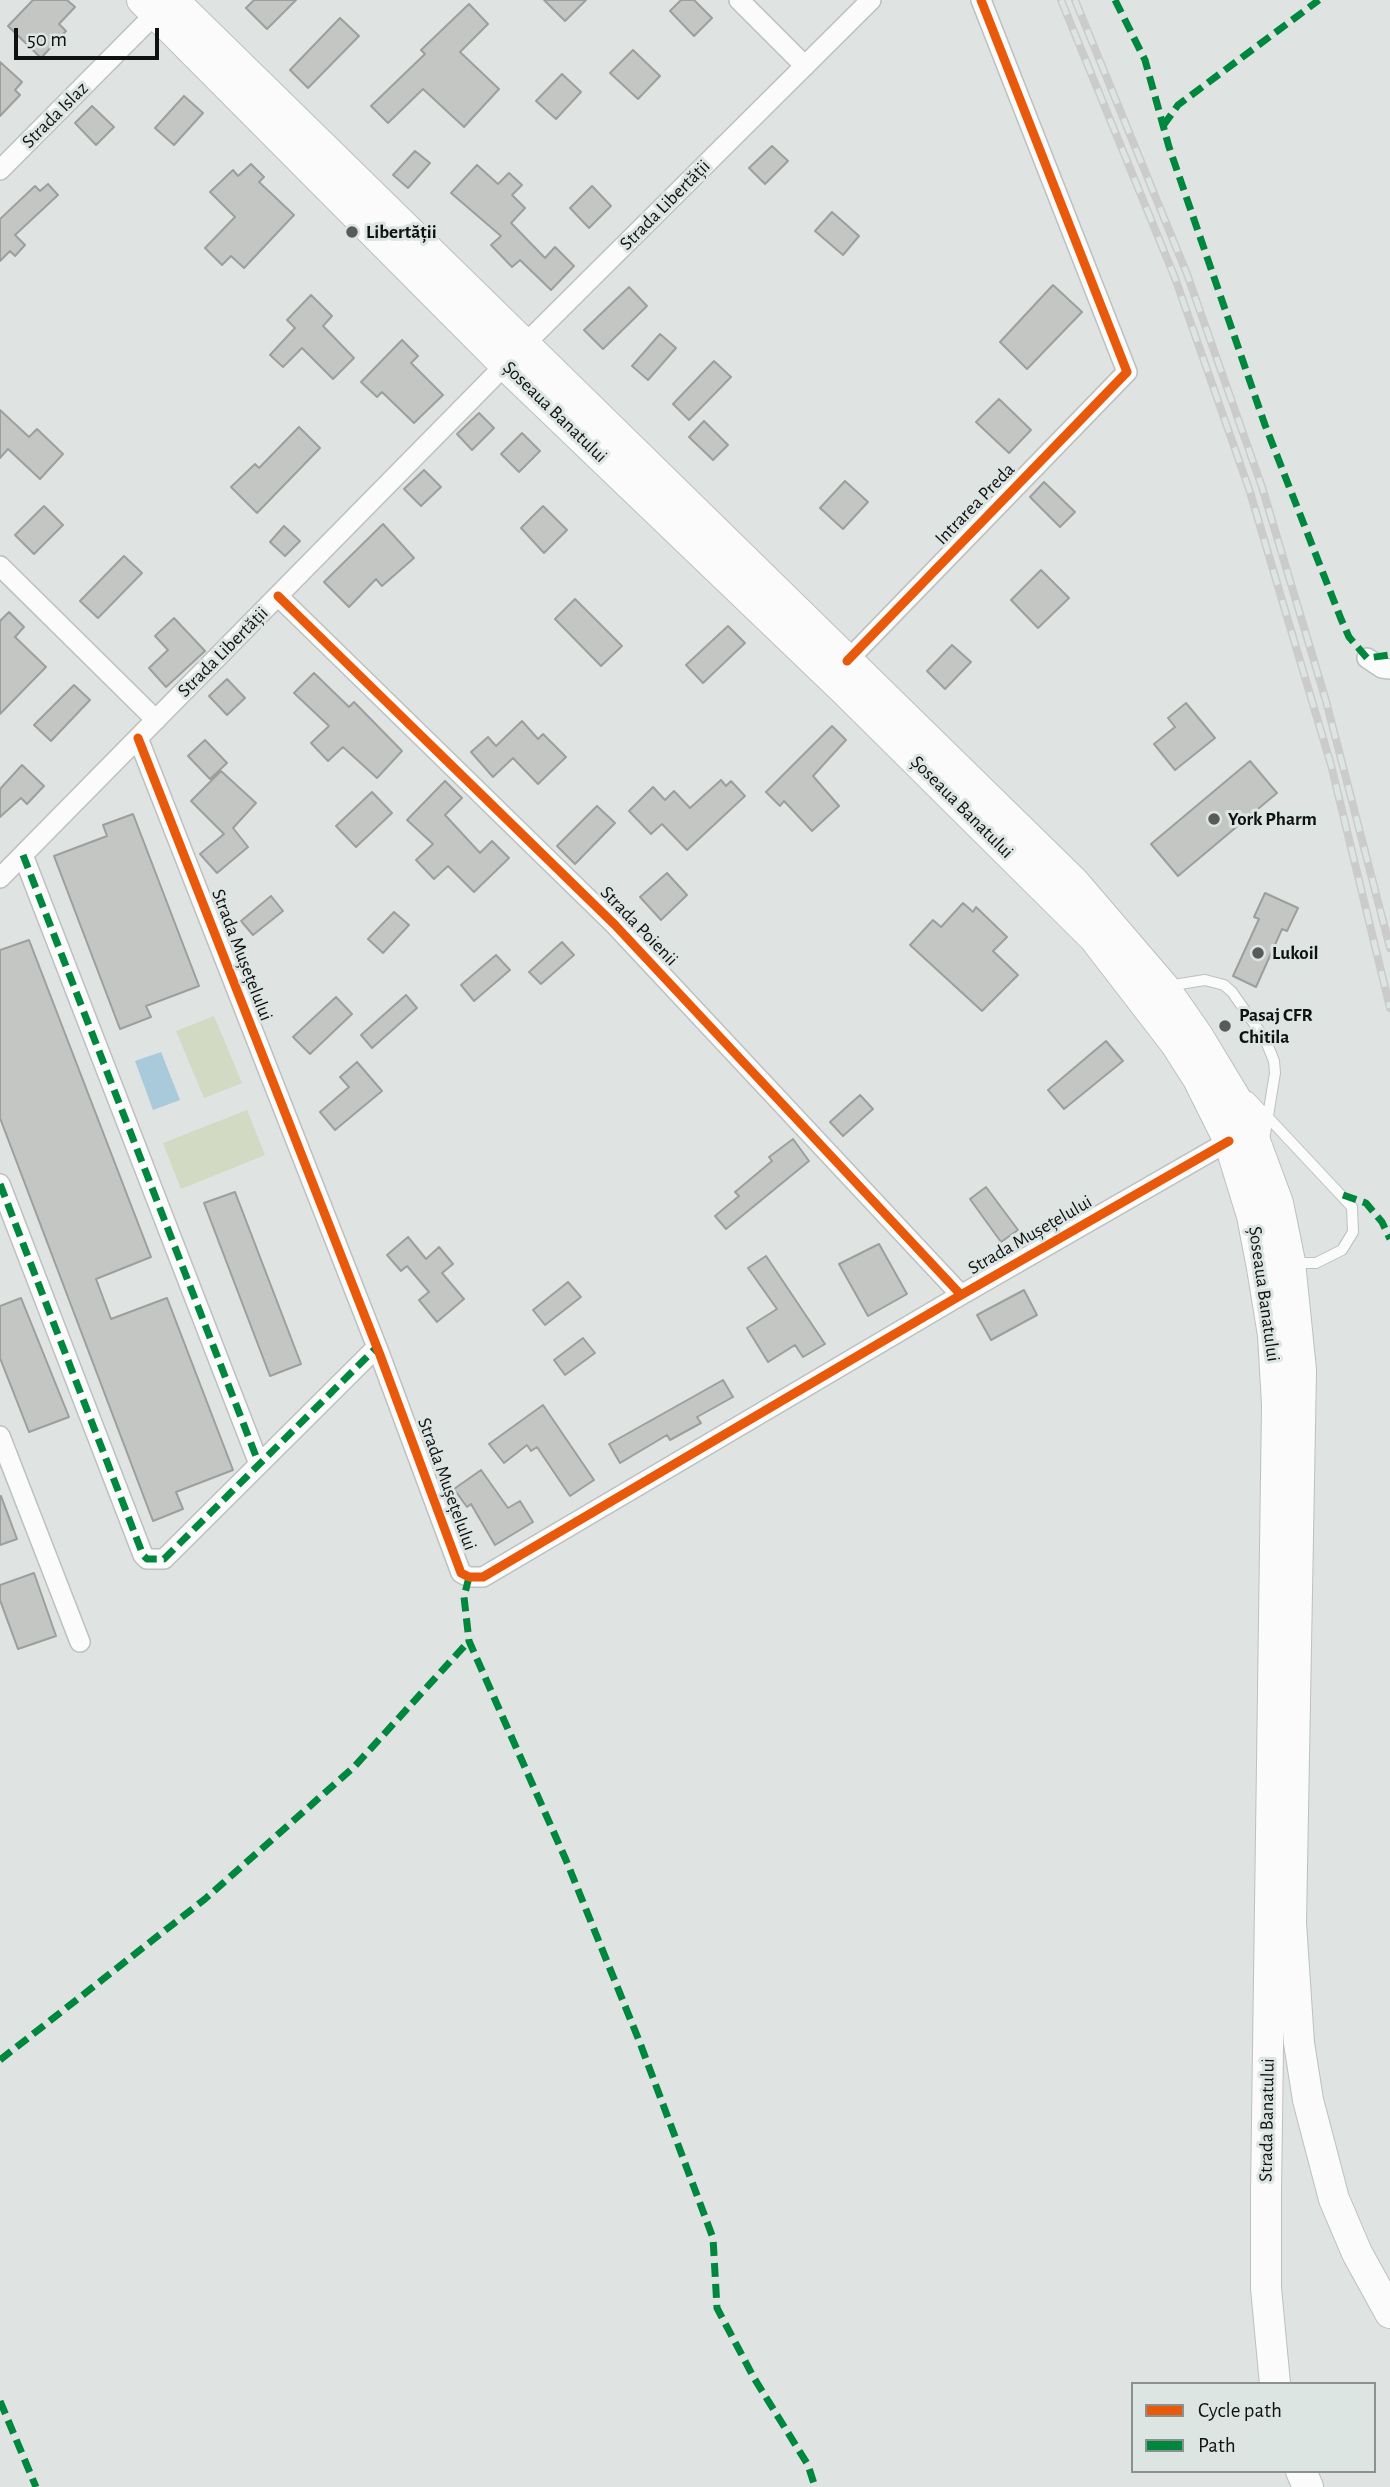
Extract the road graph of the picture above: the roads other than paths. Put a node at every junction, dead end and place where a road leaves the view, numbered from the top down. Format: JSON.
{"nodes":[{"id":1,"x":739,"y":0,"type":"edge"},
{"id":2,"x":871,"y":0,"type":"edge"},
{"id":3,"x":981,"y":0,"type":"edge"},
{"id":4,"x":160,"y":3,"type":"edge"},
{"id":5,"x":805,"y":66,"type":"junction"},
{"id":6,"x":0,"y":170,"type":"edge"},
{"id":7,"x":515,"y":355,"type":"junction"},
{"id":8,"x":0,"y":566,"type":"edge"},
{"id":9,"x":278,"y":596,"type":"junction"},
{"id":10,"x":1367,"y":658,"type":"dead end"},
{"id":11,"x":848,"y":661,"type":"junction"},
{"id":12,"x":1390,"y":669,"type":"edge"},
{"id":13,"x":156,"y":720,"type":"junction"},
{"id":14,"x":138,"y":738,"type":"junction"},
{"id":15,"x":23,"y":855,"type":"junction"},
{"id":16,"x":0,"y":878,"type":"edge"},
{"id":17,"x":1164,"y":987,"type":"junction"},
{"id":18,"x":1218,"y":1068,"type":"junction"},
{"id":19,"x":1268,"y":1115,"type":"junction"},
{"id":20,"x":1229,"y":1141,"type":"junction"},
{"id":21,"x":1261,"y":1153,"type":"junction"},
{"id":22,"x":0,"y":1184,"type":"edge"},
{"id":23,"x":1278,"y":1251,"type":"junction"},
{"id":24,"x":961,"y":1295,"type":"junction"},
{"id":25,"x":377,"y":1347,"type":"junction"},
{"id":26,"x":0,"y":1436,"type":"edge"},
{"id":27,"x":259,"y":1464,"type":"junction"},
{"id":28,"x":80,"y":1642,"type":"dead end"},
{"id":29,"x":1281,"y":1856,"type":"junction"},
{"id":30,"x":1390,"y":2313,"type":"edge"},
{"id":31,"x":1275,"y":2382,"type":"edge"}],
"edges":[{"from":1,"to":5,"type":"street"},
{"from":2,"to":5,"type":"street","name":"Strada Libertății"},
{"from":3,"to":11,"type":"street","name":"Intrarea Preda"},
{"from":4,"to":6,"type":"street","name":"Strada Islaz"},
{"from":4,"to":7,"type":"main road","name":"Șoseaua Banatului"},
{"from":5,"to":7,"type":"street","name":"Strada Libertății"},
{"from":7,"to":9,"type":"street","name":"Strada Libertății"},
{"from":7,"to":11,"type":"main road","name":"Șoseaua Banatului"},
{"from":7,"to":20,"type":"main road","name":"Șoseaua Banatului"},
{"from":8,"to":13,"type":"street"},
{"from":9,"to":13,"type":"street","name":"Strada Libertății"},
{"from":9,"to":24,"type":"street","name":"Strada Poienii"},
{"from":10,"to":12,"type":"street"},
{"from":11,"to":17,"type":"main road","name":"Șoseaua Banatului"},
{"from":13,"to":14,"type":"street","name":"Strada Libertății"},
{"from":14,"to":15,"type":"street","name":"Strada Libertății"},
{"from":14,"to":25,"type":"street","name":"Strada Mușețelului"},
{"from":15,"to":16,"type":"street","name":"Strada Libertății"},
{"from":15,"to":27,"type":"street"},
{"from":17,"to":18,"type":"main road","name":"Șoseaua Banatului"},
{"from":17,"to":19,"type":"lane"},
{"from":18,"to":19,"type":"lane"},
{"from":18,"to":21,"type":"main road","name":"Șoseaua Banatului"},
{"from":19,"to":21,"type":"lane"},
{"from":19,"to":23,"type":"lane"},
{"from":20,"to":23,"type":"lane"},
{"from":20,"to":24,"type":"street","name":"Strada Mușețelului"},
{"from":20,"to":29,"type":"main road","name":"Șoseaua Banatului"},
{"from":21,"to":23,"type":"main road","name":"Șoseaua Banatului"},
{"from":22,"to":27,"type":"street"},
{"from":23,"to":29,"type":"main road","name":"Șoseaua Banatului"},
{"from":24,"to":25,"type":"street","name":"Strada Mușețelului"},
{"from":25,"to":27,"type":"street"},
{"from":26,"to":28,"type":"street"},
{"from":29,"to":30,"type":"main road","name":"Strada Banatului"},
{"from":29,"to":31,"type":"main road","name":"Strada Banatului"}]}
